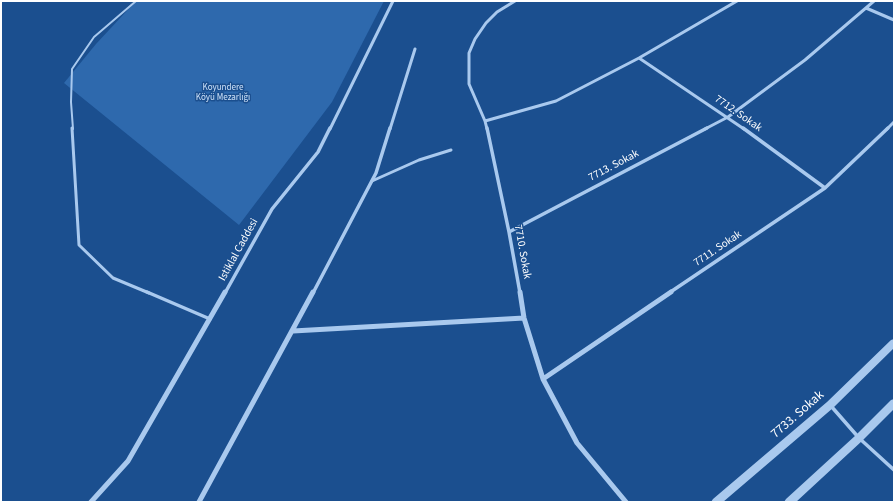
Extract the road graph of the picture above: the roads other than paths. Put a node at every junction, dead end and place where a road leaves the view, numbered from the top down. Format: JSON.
{"nodes":[{"id":1,"x":136,"y":1,"type":"edge"},
{"id":2,"x":393,"y":1,"type":"edge"},
{"id":3,"x":515,"y":1,"type":"edge"},
{"id":4,"x":737,"y":1,"type":"edge"},
{"id":5,"x":874,"y":1,"type":"edge"},
{"id":6,"x":866,"y":8,"type":"junction"},
{"id":7,"x":894,"y":20,"type":"edge"},
{"id":8,"x":415,"y":49,"type":"dead end"},
{"id":9,"x":639,"y":58,"type":"junction"},
{"id":10,"x":728,"y":117,"type":"junction"},
{"id":11,"x":485,"y":121,"type":"junction"},
{"id":12,"x":894,"y":122,"type":"edge"},
{"id":13,"x":451,"y":150,"type":"dead end"},
{"id":14,"x":372,"y":181,"type":"junction"},
{"id":15,"x":825,"y":188,"type":"junction"},
{"id":16,"x":509,"y":232,"type":"junction"},
{"id":17,"x":524,"y":318,"type":"junction"},
{"id":18,"x":210,"y":319,"type":"junction"},
{"id":19,"x":293,"y":331,"type":"junction"},
{"id":20,"x":894,"y":343,"type":"edge"},
{"id":21,"x":543,"y":379,"type":"junction"},
{"id":22,"x":894,"y":402,"type":"edge"},
{"id":23,"x":830,"y":405,"type":"junction"},
{"id":24,"x":859,"y":438,"type":"junction"},
{"id":25,"x":894,"y":470,"type":"edge"},
{"id":26,"x":91,"y":502,"type":"edge"},
{"id":27,"x":199,"y":502,"type":"edge"},
{"id":28,"x":626,"y":502,"type":"edge"},
{"id":29,"x":716,"y":502,"type":"edge"},
{"id":30,"x":789,"y":502,"type":"edge"}],
"edges":[{"from":1,"to":18,"type":"lane"},
{"from":2,"to":18,"type":"street","name":"Istiklal Caddesi"},
{"from":3,"to":11,"type":"street","name":"7710. Sokak"},
{"from":4,"to":9,"type":"street"},
{"from":5,"to":6,"type":"street","name":"7713. Sokak"},
{"from":6,"to":7,"type":"street"},
{"from":6,"to":10,"type":"street","name":"7713. Sokak"},
{"from":8,"to":14,"type":"street"},
{"from":9,"to":10,"type":"street","name":"7712. Sokak"},
{"from":9,"to":11,"type":"street"},
{"from":10,"to":15,"type":"street","name":"7712. Sokak"},
{"from":10,"to":16,"type":"street","name":"7713. Sokak"},
{"from":11,"to":16,"type":"street","name":"7710. Sokak"},
{"from":12,"to":15,"type":"street","name":"7711. Sokak"},
{"from":13,"to":14,"type":"lane"},
{"from":14,"to":19,"type":"street"},
{"from":15,"to":21,"type":"street","name":"7711. Sokak"},
{"from":16,"to":17,"type":"street","name":"7710. Sokak"},
{"from":17,"to":19,"type":"street"},
{"from":17,"to":21,"type":"street","name":"7710. Sokak"},
{"from":18,"to":26,"type":"street","name":"Istiklal Caddesi"},
{"from":19,"to":27,"type":"street"},
{"from":20,"to":23,"type":"street","name":"7733. Sokak"},
{"from":21,"to":28,"type":"street","name":"7710. Sokak"},
{"from":22,"to":24,"type":"street"},
{"from":23,"to":24,"type":"lane"},
{"from":23,"to":29,"type":"street","name":"7733. Sokak"},
{"from":24,"to":25,"type":"lane"},
{"from":24,"to":30,"type":"street"}]}
